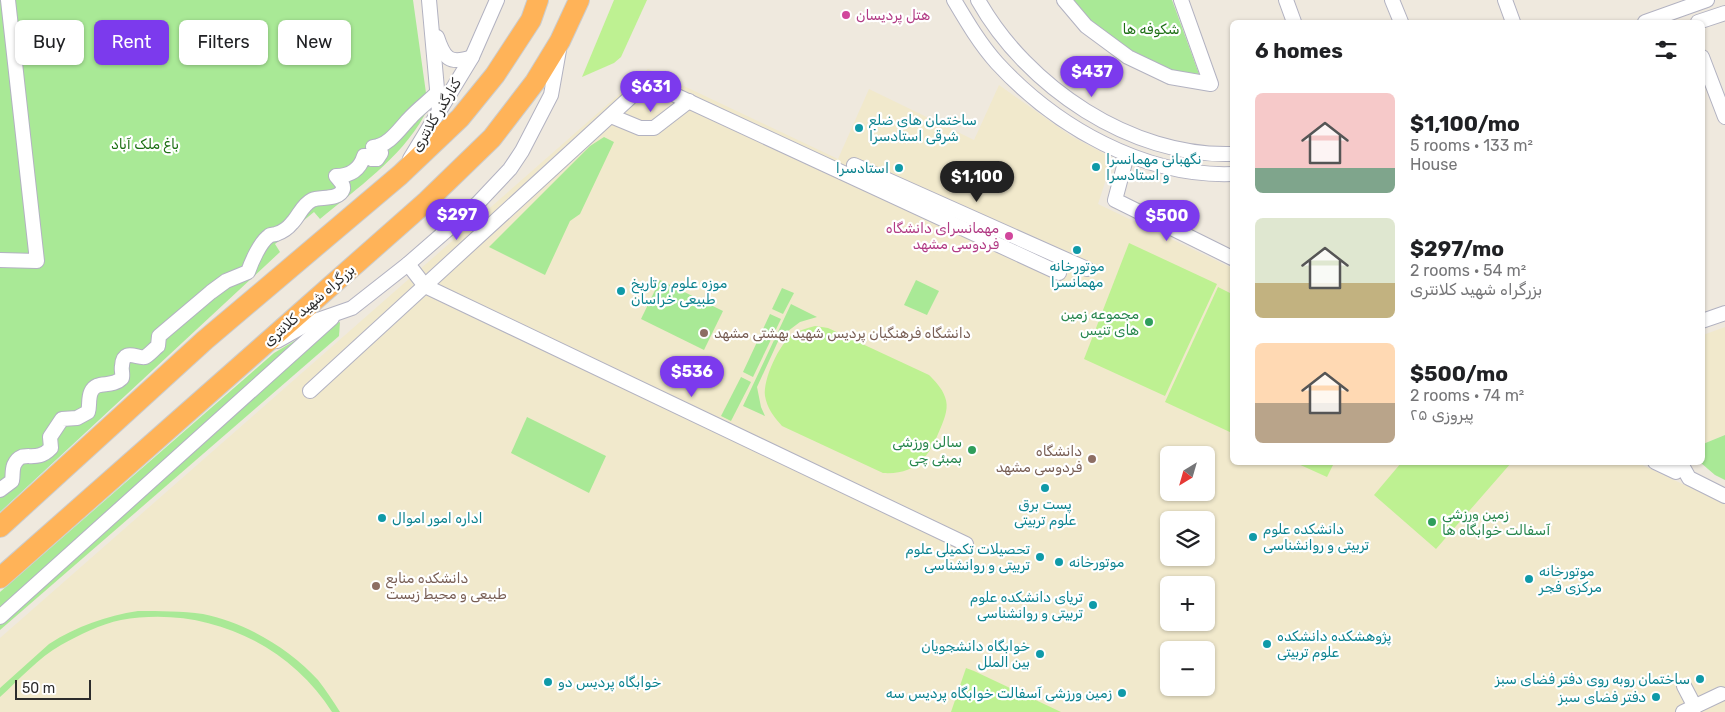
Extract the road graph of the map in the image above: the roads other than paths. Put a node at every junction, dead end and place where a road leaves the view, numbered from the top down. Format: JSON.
{"nodes":[{"id":1,"x":8,"y":0,"type":"edge"},
{"id":2,"x":429,"y":0,"type":"edge"},
{"id":3,"x":497,"y":0,"type":"edge"},
{"id":4,"x":538,"y":0,"type":"edge"},
{"id":5,"x":579,"y":0,"type":"edge"},
{"id":6,"x":954,"y":0,"type":"edge"},
{"id":7,"x":978,"y":0,"type":"edge"},
{"id":8,"x":1064,"y":0,"type":"edge"},
{"id":9,"x":1181,"y":0,"type":"edge"},
{"id":10,"x":1286,"y":0,"type":"edge"},
{"id":11,"x":1392,"y":0,"type":"edge"},
{"id":12,"x":1505,"y":0,"type":"edge"},
{"id":13,"x":1706,"y":0,"type":"edge"},
{"id":14,"x":1725,"y":13,"type":"edge"},
{"id":15,"x":431,"y":20,"type":"junction"},
{"id":16,"x":1293,"y":20,"type":"edge"},
{"id":17,"x":1400,"y":20,"type":"edge"},
{"id":18,"x":1512,"y":20,"type":"edge"},
{"id":19,"x":1651,"y":20,"type":"edge"},
{"id":20,"x":1704,"y":20,"type":"edge"},
{"id":21,"x":560,"y":41,"type":"junction"},
{"id":22,"x":472,"y":57,"type":"junction"},
{"id":23,"x":1705,"y":65,"type":"edge"},
{"id":24,"x":437,"y":93,"type":"junction"},
{"id":25,"x":689,"y":102,"type":"junction"},
{"id":26,"x":439,"y":111,"type":"junction"},
{"id":27,"x":611,"y":116,"type":"junction"},
{"id":28,"x":1725,"y":117,"type":"edge"},
{"id":29,"x":1230,"y":154,"type":"edge"},
{"id":30,"x":1127,"y":155,"type":"junction"},
{"id":31,"x":854,"y":165,"type":"dead end"},
{"id":32,"x":1230,"y":174,"type":"edge"},
{"id":33,"x":400,"y":175,"type":"junction"},
{"id":34,"x":1230,"y":257,"type":"edge"},
{"id":35,"x":0,"y":260,"type":"edge"},
{"id":36,"x":408,"y":264,"type":"junction"},
{"id":37,"x":1087,"y":269,"type":"dead end"},
{"id":38,"x":1059,"y":273,"type":"dead end"},
{"id":39,"x":425,"y":286,"type":"junction"},
{"id":40,"x":1725,"y":313,"type":"edge"},
{"id":41,"x":334,"y":316,"type":"junction"},
{"id":42,"x":1705,"y":320,"type":"edge"},
{"id":43,"x":252,"y":355,"type":"junction"},
{"id":44,"x":310,"y":391,"type":"dead end"},
{"id":45,"x":1664,"y":465,"type":"edge"},
{"id":46,"x":1681,"y":471,"type":"edge"},
{"id":47,"x":0,"y":490,"type":"edge"},
{"id":48,"x":1725,"y":496,"type":"edge"},
{"id":49,"x":0,"y":527,"type":"edge"},
{"id":50,"x":966,"y":544,"type":"dead end"},
{"id":51,"x":0,"y":578,"type":"edge"},
{"id":52,"x":0,"y":617,"type":"edge"},
{"id":53,"x":1684,"y":686,"type":"dead end"},
{"id":54,"x":1721,"y":694,"type":"dead end"},
{"id":55,"x":1689,"y":709,"type":"edge"}],
"edges":[{"from":1,"to":35,"type":"street"},
{"from":2,"to":15,"type":"street"},
{"from":3,"to":22,"type":"street","name":"کنارگذر کلانتری"},
{"from":4,"to":33,"type":"highway"},
{"from":5,"to":21,"type":"highway","name":"بزرگراه شهید کلانتری"},
{"from":6,"to":30,"type":"street"},
{"from":7,"to":29,"type":"street"},
{"from":8,"to":9,"type":"street"},
{"from":10,"to":16,"type":"street"},
{"from":11,"to":17,"type":"street"},
{"from":12,"to":18,"type":"street"},
{"from":13,"to":19,"type":"street"},
{"from":14,"to":20,"type":"street"},
{"from":15,"to":22,"type":"street"},
{"from":15,"to":24,"type":"street"},
{"from":21,"to":36,"type":"street"},
{"from":21,"to":43,"type":"highway","name":"بزرگراه شهید کلانتری"},
{"from":22,"to":26,"type":"street","name":"کنارگذر کلانتری"},
{"from":23,"to":28,"type":"street"},
{"from":24,"to":26,"type":"street"},
{"from":24,"to":47,"type":"street"},
{"from":25,"to":27,"type":"street"},
{"from":25,"to":27,"type":"street"},
{"from":25,"to":38,"type":"street"},
{"from":26,"to":33,"type":"street","name":"کنارگذر کلانتری"},
{"from":27,"to":39,"type":"street"},
{"from":30,"to":32,"type":"street"},
{"from":30,"to":34,"type":"street"},
{"from":31,"to":37,"type":"street"},
{"from":33,"to":49,"type":"highway"},
{"from":36,"to":39,"type":"street"},
{"from":36,"to":41,"type":"street"},
{"from":39,"to":44,"type":"street"},
{"from":39,"to":50,"type":"street"},
{"from":40,"to":42,"type":"street"},
{"from":41,"to":43,"type":"street"},
{"from":41,"to":52,"type":"street"},
{"from":43,"to":51,"type":"highway","name":"بزرگراه شهید کلانتری"},
{"from":45,"to":46,"type":"street"},
{"from":46,"to":48,"type":"street"},
{"from":53,"to":55,"type":"street"},
{"from":54,"to":55,"type":"street"}]}
